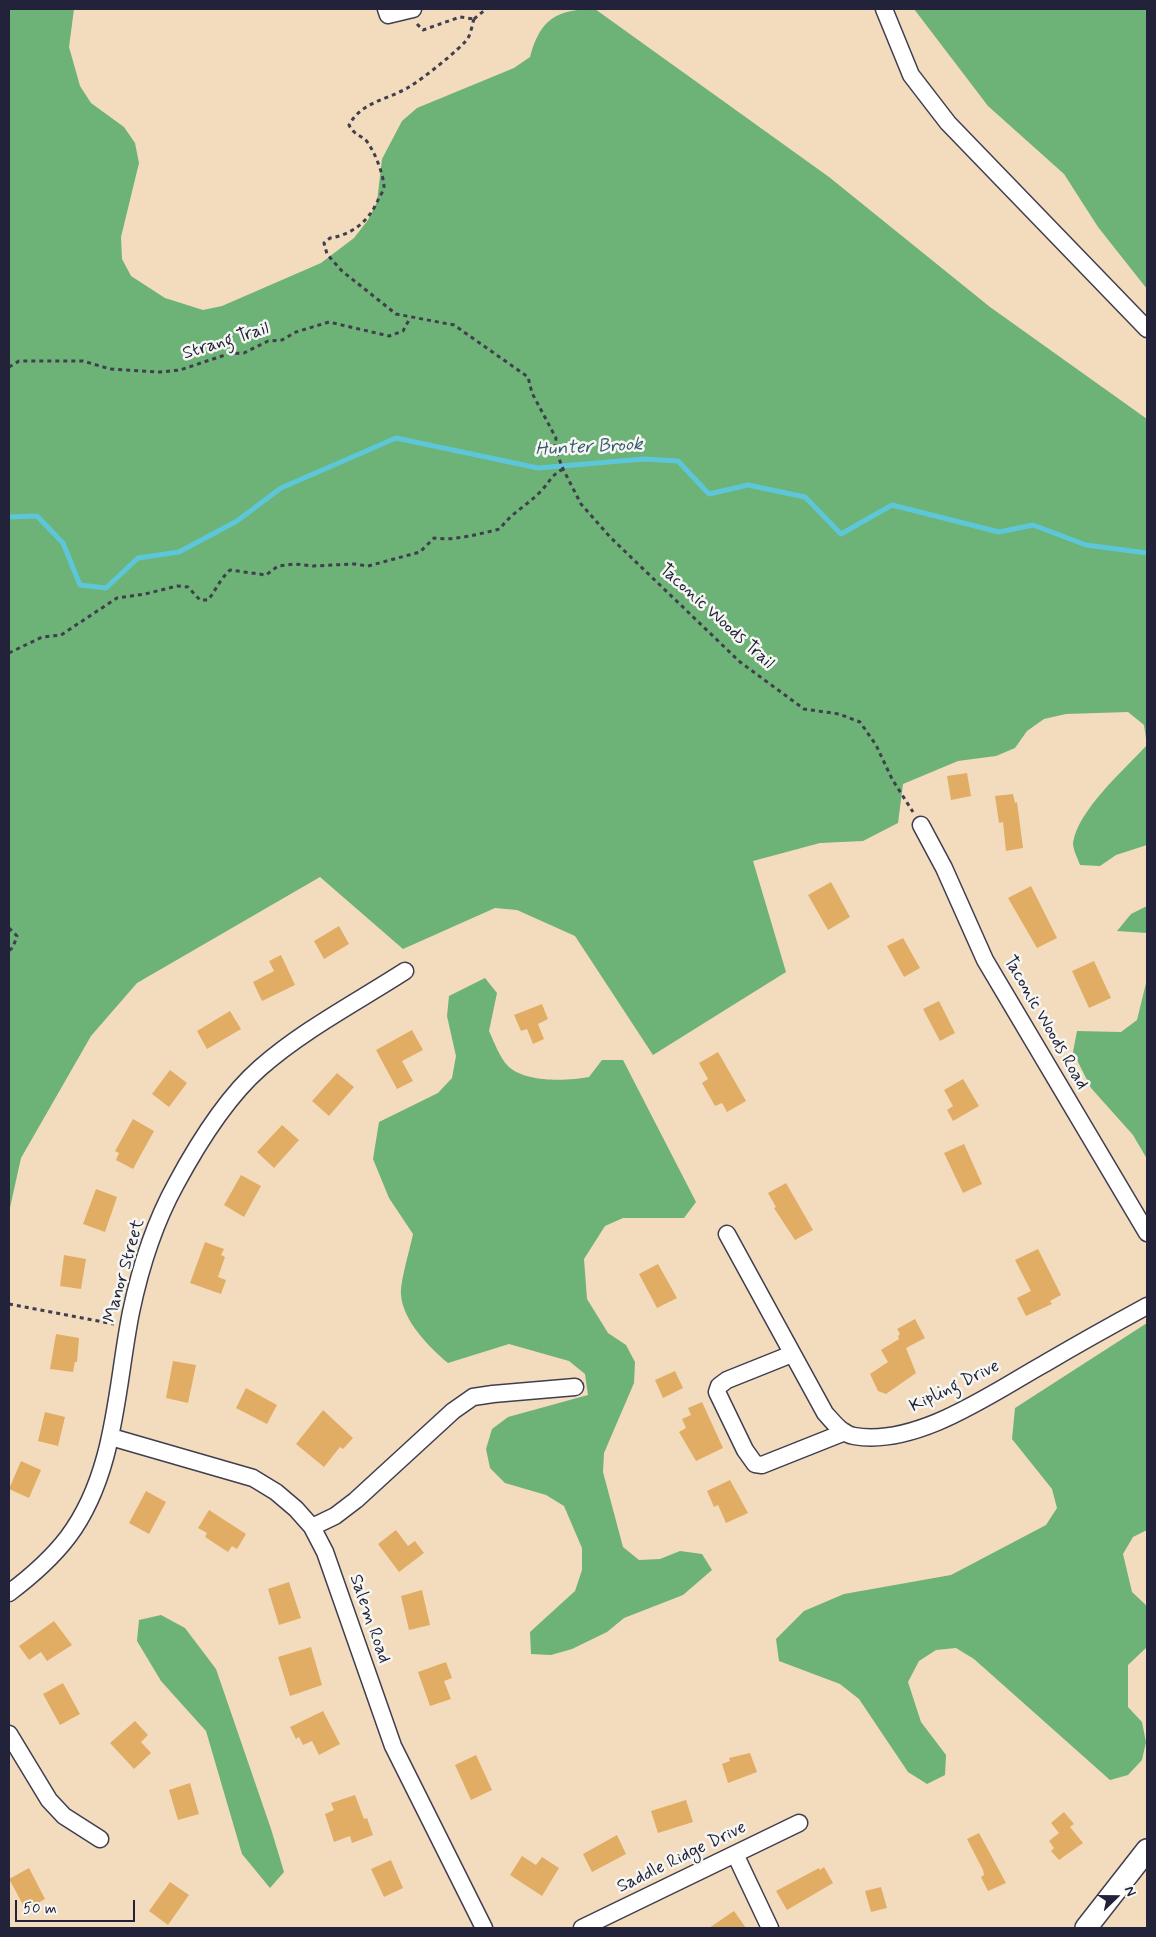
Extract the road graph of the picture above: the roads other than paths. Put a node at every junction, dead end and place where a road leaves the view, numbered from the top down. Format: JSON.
{"nodes":[{"id":1,"x":386,"y":9,"type":"edge"},
{"id":2,"x":412,"y":9,"type":"edge"},
{"id":3,"x":884,"y":9,"type":"edge"},
{"id":4,"x":1147,"y":329,"type":"edge"},
{"id":5,"x":921,"y":825,"type":"road end"},
{"id":6,"x":405,"y":971,"type":"dead end"},
{"id":7,"x":1147,"y":1233,"type":"edge"},
{"id":8,"x":727,"y":1234,"type":"dead end"},
{"id":9,"x":1147,"y":1306,"type":"edge"},
{"id":10,"x":792,"y":1354,"type":"junction"},
{"id":11,"x":574,"y":1387,"type":"dead end"},
{"id":12,"x":845,"y":1432,"type":"junction"},
{"id":13,"x":111,"y":1437,"type":"junction"},
{"id":14,"x":312,"y":1527,"type":"junction"},
{"id":15,"x":9,"y":1593,"type":"edge"},
{"id":16,"x":9,"y":1734,"type":"edge"},
{"id":17,"x":799,"y":1823,"type":"dead end"},
{"id":18,"x":100,"y":1839,"type":"dead end"},
{"id":19,"x":1147,"y":1850,"type":"edge"},
{"id":20,"x":735,"y":1854,"type":"junction"},
{"id":21,"x":484,"y":1928,"type":"edge"},
{"id":22,"x":582,"y":1928,"type":"edge"},
{"id":23,"x":770,"y":1928,"type":"edge"},
{"id":24,"x":1086,"y":1928,"type":"edge"}],
"edges":[{"from":1,"to":2,"type":"street"},
{"from":3,"to":4,"type":"street"},
{"from":5,"to":7,"type":"street","name":"Taconic Woods Road"},
{"from":6,"to":13,"type":"street","name":"Manor Street"},
{"from":8,"to":10,"type":"street"},
{"from":9,"to":12,"type":"street","name":"Kipling Drive"},
{"from":10,"to":12,"type":"street"},
{"from":10,"to":12,"type":"street"},
{"from":11,"to":14,"type":"street"},
{"from":13,"to":14,"type":"street","name":"Salem Road"},
{"from":13,"to":15,"type":"street","name":"Manor Street"},
{"from":14,"to":21,"type":"street","name":"Salem Road"},
{"from":16,"to":18,"type":"street"},
{"from":17,"to":20,"type":"street","name":"Saddle Ridge Drive"},
{"from":19,"to":24,"type":"main road"},
{"from":20,"to":22,"type":"street","name":"Saddle Ridge Drive"},
{"from":20,"to":23,"type":"street"}]}
